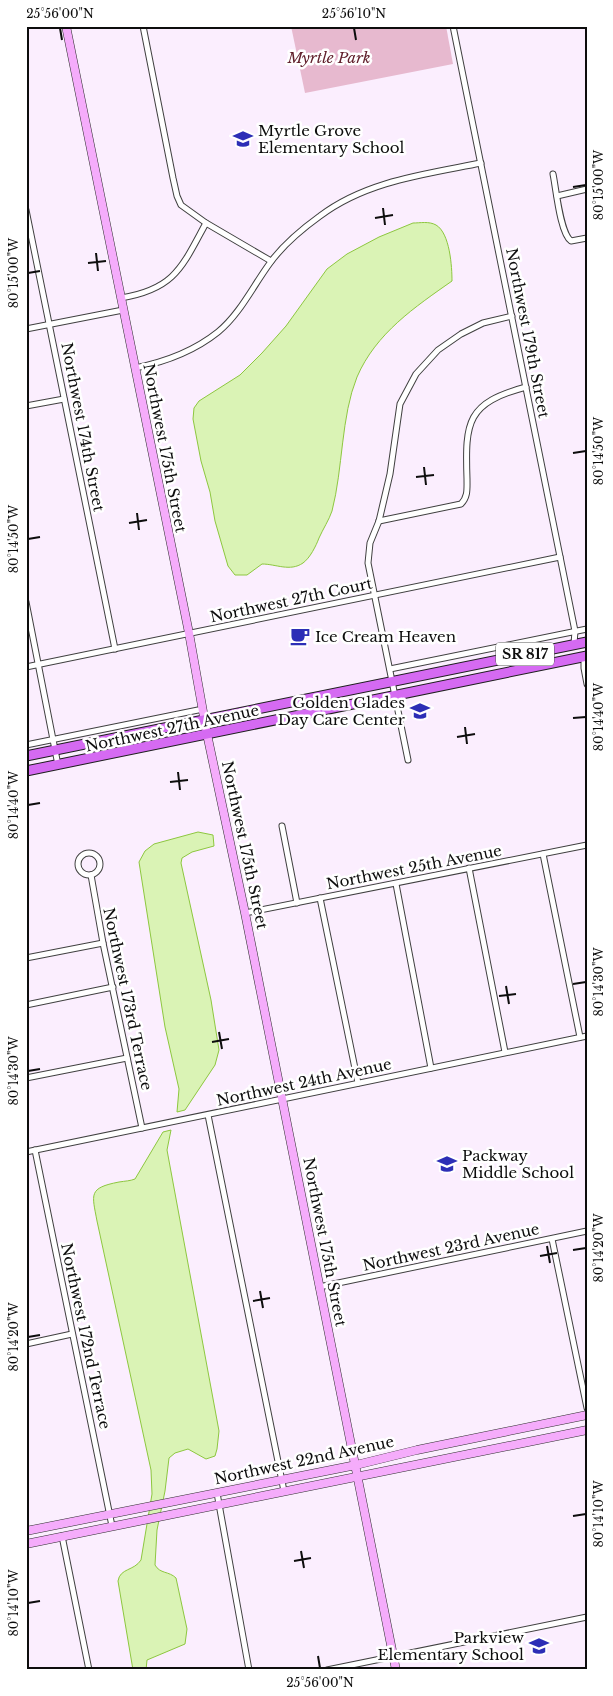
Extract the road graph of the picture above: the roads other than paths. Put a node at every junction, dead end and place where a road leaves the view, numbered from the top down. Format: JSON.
{"nodes":[{"id":1,"x":66,"y":26,"type":"edge"},
{"id":2,"x":142,"y":26,"type":"edge"},
{"id":3,"x":453,"y":26,"type":"edge"},
{"id":4,"x":481,"y":163,"type":"junction"},
{"id":5,"x":553,"y":174,"type":"dead end"},
{"id":6,"x":587,"y":189,"type":"edge"},
{"id":7,"x":557,"y":196,"type":"junction"},
{"id":8,"x":26,"y":210,"type":"edge"},
{"id":9,"x":206,"y":223,"type":"junction"},
{"id":10,"x":587,"y":238,"type":"edge"},
{"id":11,"x":272,"y":261,"type":"junction"},
{"id":12,"x":121,"y":298,"type":"junction"},
{"id":13,"x":123,"y":310,"type":"junction"},
{"id":14,"x":512,"y":316,"type":"junction"},
{"id":15,"x":50,"y":325,"type":"junction"},
{"id":16,"x":26,"y":329,"type":"edge"},
{"id":17,"x":135,"y":368,"type":"junction"},
{"id":18,"x":526,"y":387,"type":"junction"},
{"id":19,"x":64,"y":399,"type":"junction"},
{"id":20,"x":26,"y":406,"type":"edge"},
{"id":21,"x":379,"y":521,"type":"junction"},
{"id":22,"x":560,"y":558,"type":"junction"},
{"id":23,"x":374,"y":595,"type":"junction"},
{"id":24,"x":26,"y":602,"type":"edge"},
{"id":25,"x":587,"y":629,"type":"edge"},
{"id":26,"x":575,"y":631,"type":"junction"},
{"id":27,"x":189,"y":633,"type":"junction"},
{"id":28,"x":587,"y":642,"type":"edge"},
{"id":29,"x":574,"y":644,"type":"junction"},
{"id":30,"x":115,"y":649,"type":"junction"},
{"id":31,"x":586,"y":654,"type":"edge"},
{"id":32,"x":557,"y":662,"type":"junction"},
{"id":33,"x":39,"y":664,"type":"junction"},
{"id":34,"x":26,"y":667,"type":"edge"},
{"id":35,"x":390,"y":669,"type":"junction"},
{"id":36,"x":392,"y":682,"type":"junction"},
{"id":37,"x":587,"y":684,"type":"edge"},
{"id":38,"x":395,"y":696,"type":"junction"},
{"id":39,"x":203,"y":708,"type":"junction"},
{"id":40,"x":205,"y":720,"type":"junction"},
{"id":41,"x":207,"y":734,"type":"junction"},
{"id":42,"x":53,"y":739,"type":"junction"},
{"id":43,"x":26,"y":745,"type":"edge"},
{"id":44,"x":56,"y":750,"type":"junction"},
{"id":45,"x":26,"y":756,"type":"edge"},
{"id":46,"x":408,"y":760,"type":"dead end"},
{"id":47,"x":58,"y":765,"type":"junction"},
{"id":48,"x":26,"y":771,"type":"edge"},
{"id":49,"x":282,"y":826,"type":"dead end"},
{"id":50,"x":587,"y":845,"type":"edge"},
{"id":51,"x":543,"y":854,"type":"junction"},
{"id":52,"x":469,"y":868,"type":"junction"},
{"id":53,"x":91,"y":875,"type":"junction"},
{"id":54,"x":396,"y":884,"type":"junction"},
{"id":55,"x":320,"y":898,"type":"junction"},
{"id":56,"x":297,"y":903,"type":"junction"},
{"id":57,"x":245,"y":914,"type":"junction"},
{"id":58,"x":103,"y":943,"type":"junction"},
{"id":59,"x":26,"y":958,"type":"edge"},
{"id":60,"x":113,"y":987,"type":"junction"},
{"id":61,"x":26,"y":1005,"type":"edge"},
{"id":62,"x":587,"y":1036,"type":"edge"},
{"id":63,"x":580,"y":1037,"type":"junction"},
{"id":64,"x":506,"y":1052,"type":"junction"},
{"id":65,"x":127,"y":1058,"type":"junction"},
{"id":66,"x":431,"y":1068,"type":"junction"},
{"id":67,"x":26,"y":1078,"type":"edge"},
{"id":68,"x":358,"y":1083,"type":"junction"},
{"id":69,"x":282,"y":1099,"type":"junction"},
{"id":70,"x":208,"y":1115,"type":"junction"},
{"id":71,"x":142,"y":1128,"type":"junction"},
{"id":72,"x":35,"y":1150,"type":"junction"},
{"id":73,"x":26,"y":1152,"type":"edge"},
{"id":74,"x":587,"y":1231,"type":"edge"},
{"id":75,"x":552,"y":1239,"type":"junction"},
{"id":76,"x":319,"y":1287,"type":"junction"},
{"id":77,"x":72,"y":1334,"type":"junction"},
{"id":78,"x":26,"y":1344,"type":"edge"},
{"id":79,"x":587,"y":1408,"type":"edge"},
{"id":80,"x":587,"y":1415,"type":"edge"},
{"id":81,"x":587,"y":1430,"type":"edge"},
{"id":82,"x":356,"y":1465,"type":"junction"},
{"id":83,"x":359,"y":1477,"type":"junction"},
{"id":84,"x":282,"y":1480,"type":"junction"},
{"id":85,"x":284,"y":1491,"type":"junction"},
{"id":86,"x":217,"y":1493,"type":"junction"},
{"id":87,"x":219,"y":1505,"type":"junction"},
{"id":88,"x":110,"y":1515,"type":"junction"},
{"id":89,"x":112,"y":1526,"type":"junction"},
{"id":90,"x":26,"y":1530,"type":"edge"},
{"id":91,"x":62,"y":1536,"type":"junction"},
{"id":92,"x":26,"y":1544,"type":"edge"},
{"id":93,"x":587,"y":1617,"type":"edge"},
{"id":94,"x":393,"y":1656,"type":"junction"},
{"id":95,"x":89,"y":1670,"type":"edge"},
{"id":96,"x":249,"y":1670,"type":"edge"},
{"id":97,"x":327,"y":1670,"type":"edge"},
{"id":98,"x":396,"y":1670,"type":"edge"}],
"edges":[{"from":1,"to":12,"type":"street","name":"Northwest 175th Street"},
{"from":2,"to":9,"type":"street"},
{"from":3,"to":4,"type":"street","name":"Northwest 179th Street"},
{"from":4,"to":11,"type":"street"},
{"from":4,"to":14,"type":"street","name":"Northwest 179th Street"},
{"from":5,"to":7,"type":"street"},
{"from":6,"to":7,"type":"street"},
{"from":7,"to":10,"type":"street"},
{"from":8,"to":15,"type":"street","name":"Northwest 174th Street"},
{"from":9,"to":11,"type":"street"},
{"from":9,"to":12,"type":"street"},
{"from":11,"to":17,"type":"street"},
{"from":12,"to":13,"type":"street","name":"Northwest 175th Street"},
{"from":13,"to":15,"type":"street"},
{"from":13,"to":17,"type":"street","name":"Northwest 175th Street"},
{"from":14,"to":18,"type":"street","name":"Northwest 179th Street"},
{"from":14,"to":21,"type":"street"},
{"from":15,"to":16,"type":"street"},
{"from":15,"to":19,"type":"street","name":"Northwest 174th Street"},
{"from":17,"to":27,"type":"street","name":"Northwest 175th Street"},
{"from":18,"to":21,"type":"street"},
{"from":18,"to":22,"type":"street","name":"Northwest 179th Street"},
{"from":19,"to":20,"type":"street"},
{"from":19,"to":30,"type":"street","name":"Northwest 174th Street"},
{"from":21,"to":23,"type":"street"},
{"from":22,"to":23,"type":"street","name":"Northwest 27th Court"},
{"from":22,"to":26,"type":"street","name":"Northwest 179th Street"},
{"from":23,"to":27,"type":"street","name":"Northwest 27th Court"},
{"from":23,"to":35,"type":"street"},
{"from":24,"to":33,"type":"street"},
{"from":25,"to":26,"type":"street"},
{"from":26,"to":29,"type":"street","name":"Northwest 179th Street"},
{"from":26,"to":35,"type":"street"},
{"from":27,"to":30,"type":"street","name":"Northwest 27th Court"},
{"from":27,"to":39,"type":"street","name":"Northwest 175th Street"},
{"from":28,"to":29,"type":"main road","name":"Northwest 27th Avenue","number":"SR 817"},
{"from":29,"to":32,"type":"main road"},
{"from":29,"to":36,"type":"main road","name":"Northwest 27th Avenue","number":"SR 817"},
{"from":30,"to":33,"type":"street","name":"Northwest 27th Court"},
{"from":31,"to":32,"type":"main road","name":"Northwest 27th Avenue","number":"SR 817"},
{"from":31,"to":37,"type":"street"},
{"from":32,"to":38,"type":"main road","name":"Northwest 27th Avenue","number":"SR 817"},
{"from":33,"to":34,"type":"street","name":"Northwest 27th Court"},
{"from":33,"to":42,"type":"street"},
{"from":35,"to":36,"type":"street"},
{"from":36,"to":38,"type":"street"},
{"from":36,"to":40,"type":"main road","name":"Northwest 27th Avenue","number":"SR 817"},
{"from":38,"to":41,"type":"main road","name":"Northwest 27th Avenue","number":"SR 817"},
{"from":38,"to":46,"type":"street"},
{"from":39,"to":40,"type":"street","name":"Northwest 175th Street"},
{"from":39,"to":42,"type":"street"},
{"from":40,"to":41,"type":"street","name":"Northwest 175th Street"},
{"from":40,"to":44,"type":"main road","name":"Northwest 27th Avenue","number":"SR 817"},
{"from":41,"to":47,"type":"main road","name":"Northwest 27th Avenue","number":"SR 817"},
{"from":41,"to":57,"type":"street","name":"Northwest 175th Street"},
{"from":42,"to":43,"type":"street"},
{"from":42,"to":44,"type":"street"},
{"from":44,"to":45,"type":"main road","name":"Northwest 27th Avenue","number":"SR 817"},
{"from":44,"to":47,"type":"street"},
{"from":47,"to":48,"type":"main road","name":"Northwest 27th Avenue","number":"SR 817"},
{"from":49,"to":56,"type":"street"},
{"from":50,"to":51,"type":"street","name":"Northwest 25th Avenue"},
{"from":51,"to":52,"type":"street","name":"Northwest 25th Avenue"},
{"from":51,"to":63,"type":"street"},
{"from":52,"to":54,"type":"street","name":"Northwest 25th Avenue"},
{"from":52,"to":64,"type":"street"},
{"from":53,"to":53,"type":"street","name":"Northwest 173rd Terrace"},
{"from":53,"to":58,"type":"street","name":"Northwest 173rd Terrace"},
{"from":54,"to":55,"type":"street","name":"Northwest 25th Avenue"},
{"from":54,"to":66,"type":"street"},
{"from":55,"to":56,"type":"street","name":"Northwest 25th Avenue"},
{"from":55,"to":68,"type":"street"},
{"from":56,"to":57,"type":"street","name":"Northwest 25th Avenue"},
{"from":57,"to":69,"type":"street","name":"Northwest 175th Street"},
{"from":58,"to":59,"type":"street"},
{"from":58,"to":60,"type":"street","name":"Northwest 173rd Terrace"},
{"from":60,"to":61,"type":"street"},
{"from":60,"to":65,"type":"street","name":"Northwest 173rd Terrace"},
{"from":62,"to":63,"type":"street","name":"Northwest 24th Avenue"},
{"from":63,"to":64,"type":"street","name":"Northwest 24th Avenue"},
{"from":64,"to":66,"type":"street","name":"Northwest 24th Avenue"},
{"from":65,"to":67,"type":"street"},
{"from":65,"to":71,"type":"street","name":"Northwest 173rd Terrace"},
{"from":66,"to":68,"type":"street","name":"Northwest 24th Avenue"},
{"from":68,"to":69,"type":"street","name":"Northwest 24th Avenue"},
{"from":69,"to":70,"type":"street","name":"Northwest 24th Avenue"},
{"from":69,"to":76,"type":"street","name":"Northwest 175th Street"},
{"from":70,"to":71,"type":"street","name":"Northwest 24th Avenue"},
{"from":70,"to":84,"type":"street"},
{"from":71,"to":72,"type":"street","name":"Northwest 24th Avenue"},
{"from":72,"to":73,"type":"street","name":"Northwest 24th Avenue"},
{"from":72,"to":77,"type":"street","name":"Northwest 172nd Terrace"},
{"from":74,"to":75,"type":"street","name":"Northwest 23rd Avenue"},
{"from":75,"to":76,"type":"street","name":"Northwest 23rd Avenue"},
{"from":75,"to":79,"type":"street"},
{"from":76,"to":82,"type":"street","name":"Northwest 175th Street"},
{"from":77,"to":78,"type":"street"},
{"from":77,"to":88,"type":"street","name":"Northwest 172nd Terrace"},
{"from":80,"to":82,"type":"street","name":"Northwest 22nd Avenue"},
{"from":81,"to":83,"type":"street","name":"Northwest 22nd Avenue"},
{"from":82,"to":83,"type":"street","name":"Northwest 175th Street"},
{"from":82,"to":84,"type":"street","name":"Northwest 22nd Avenue"},
{"from":83,"to":85,"type":"street","name":"Northwest 22nd Avenue"},
{"from":83,"to":94,"type":"street","name":"Northwest 175th Street"},
{"from":84,"to":85,"type":"street"},
{"from":84,"to":86,"type":"street","name":"Northwest 22nd Avenue"},
{"from":85,"to":87,"type":"street","name":"Northwest 22nd Avenue"},
{"from":86,"to":87,"type":"street"},
{"from":86,"to":88,"type":"street","name":"Northwest 22nd Avenue"},
{"from":87,"to":89,"type":"street","name":"Northwest 22nd Avenue"},
{"from":87,"to":96,"type":"street"},
{"from":88,"to":89,"type":"street","name":"Northwest 172nd Terrace"},
{"from":88,"to":90,"type":"street","name":"Northwest 22nd Avenue"},
{"from":89,"to":91,"type":"street","name":"Northwest 22nd Avenue"},
{"from":91,"to":92,"type":"street","name":"Northwest 22nd Avenue"},
{"from":91,"to":95,"type":"street"},
{"from":93,"to":94,"type":"street"},
{"from":94,"to":97,"type":"street"},
{"from":94,"to":98,"type":"street","name":"Northwest 175th Street"}]}
